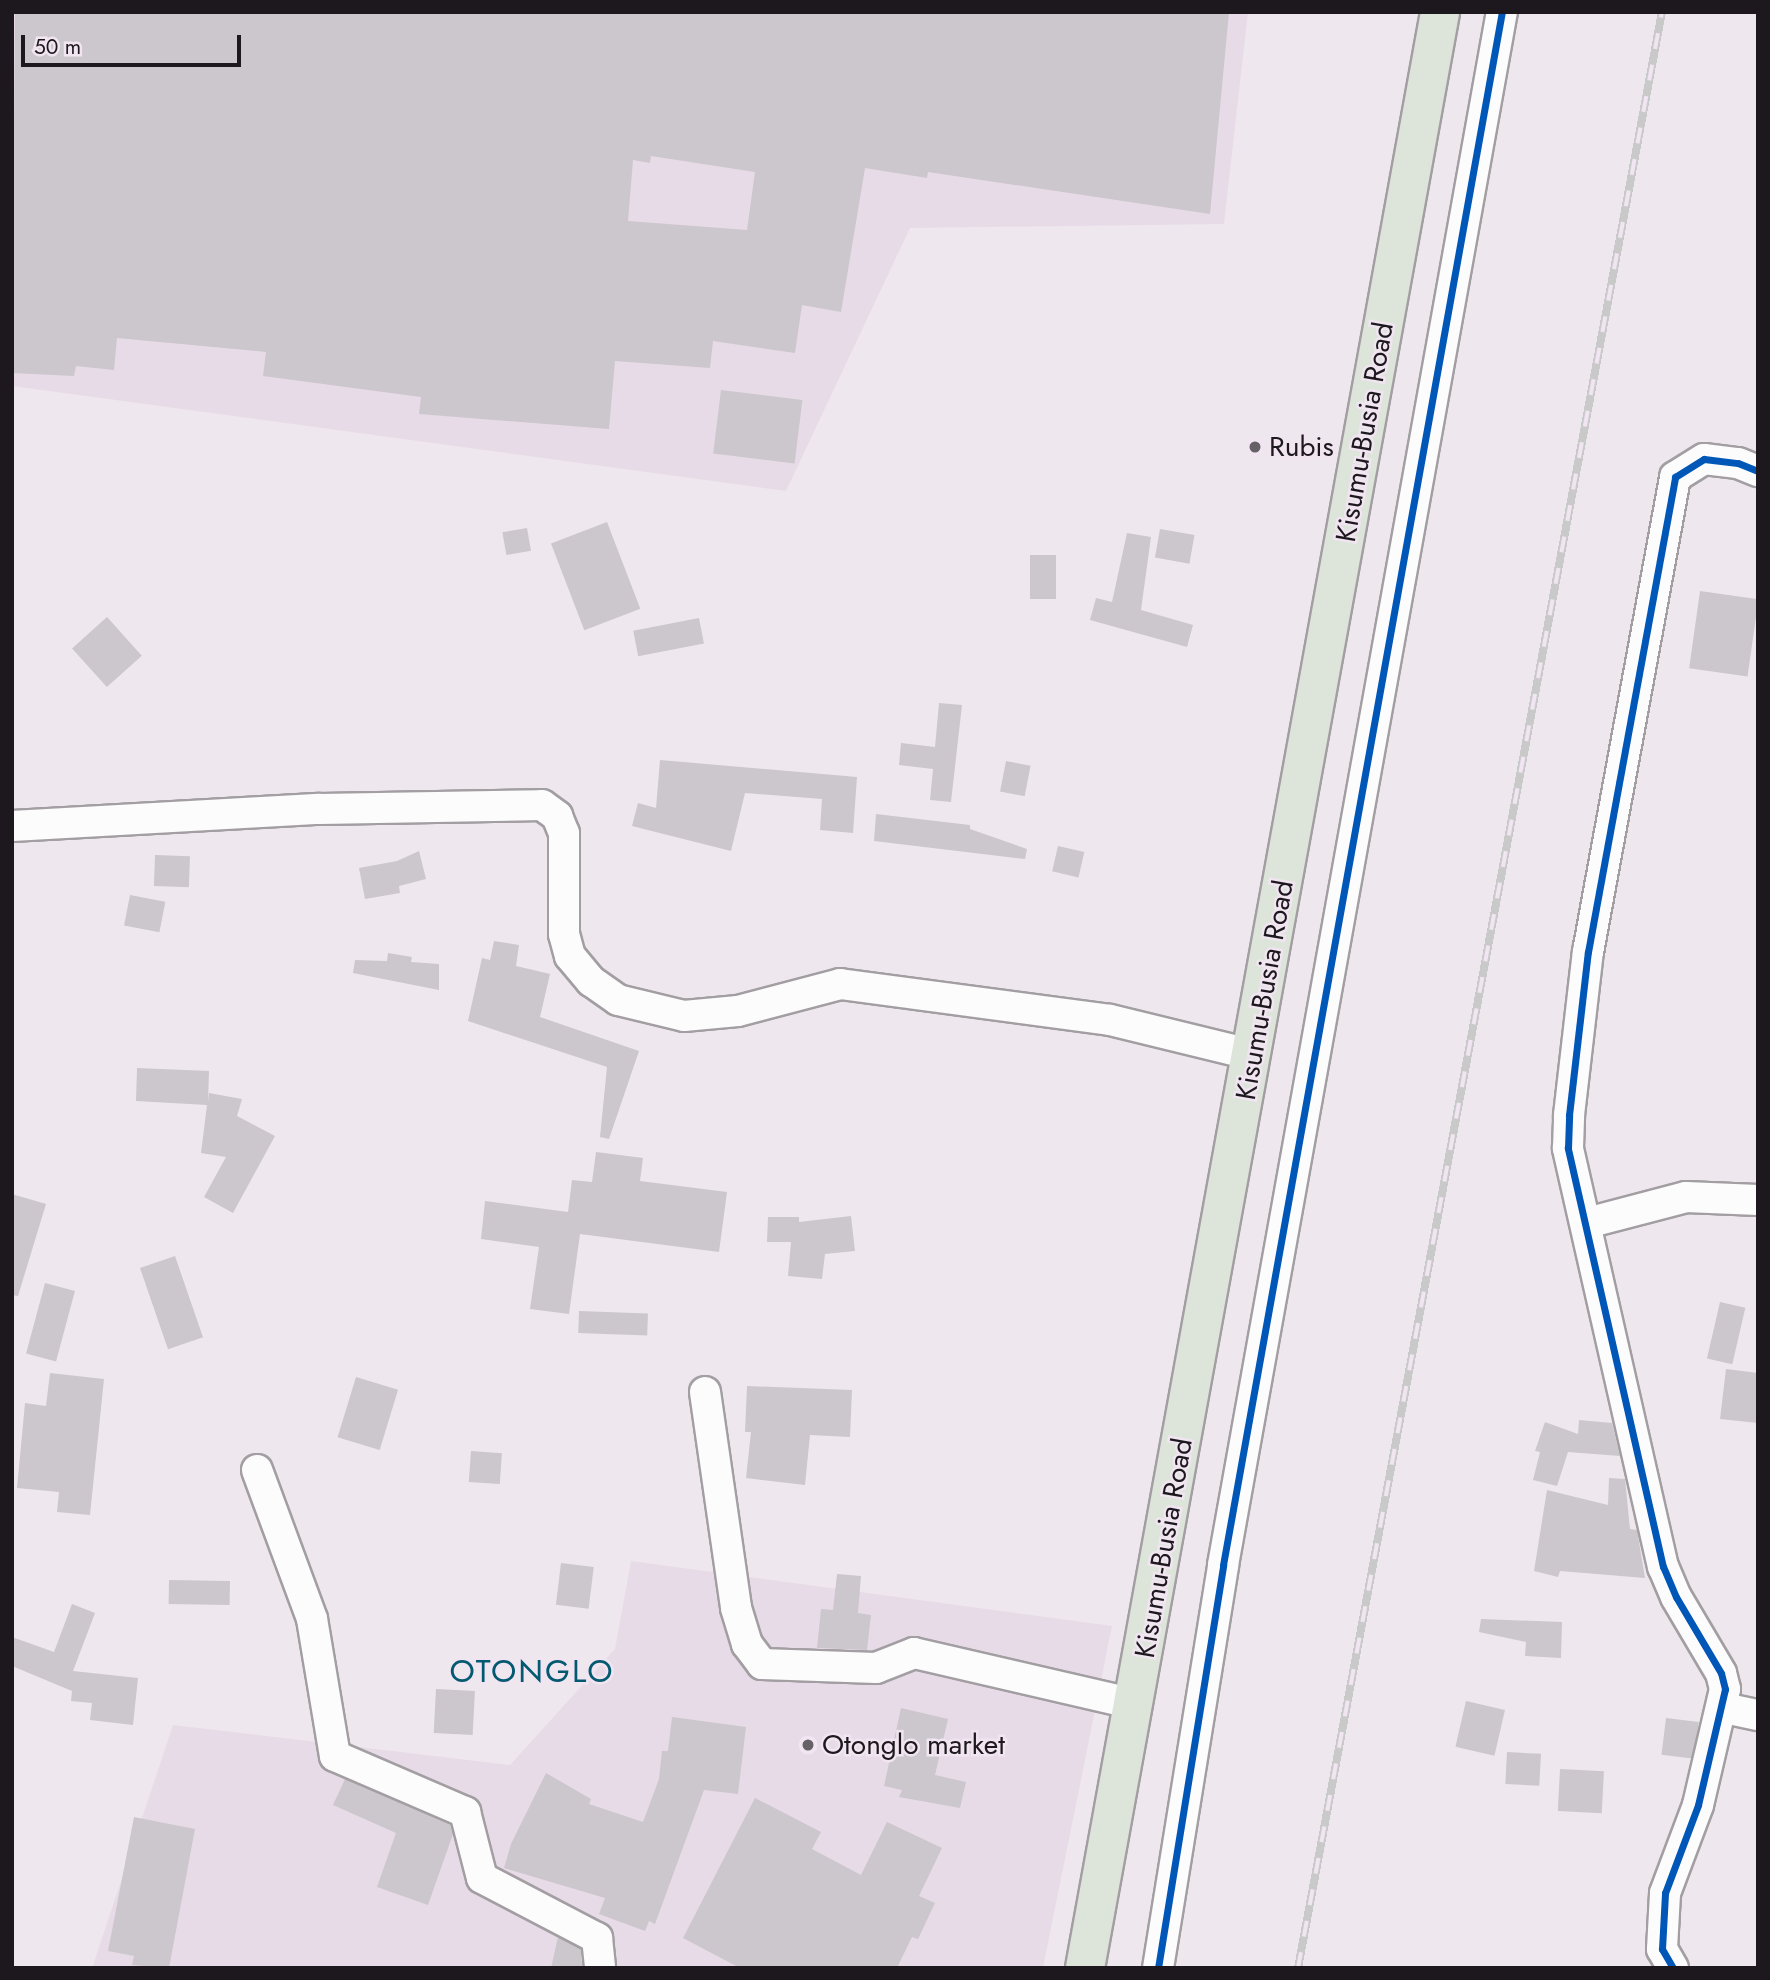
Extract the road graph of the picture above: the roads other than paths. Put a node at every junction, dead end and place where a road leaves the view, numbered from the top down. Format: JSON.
{"nodes":[{"id":1,"x":1440,"y":12,"type":"edge"},
{"id":2,"x":1502,"y":12,"type":"edge"},
{"id":3,"x":1758,"y":471,"type":"edge"},
{"id":4,"x":12,"y":826,"type":"edge"},
{"id":5,"x":1254,"y":1055,"type":"junction"},
{"id":6,"x":1758,"y":1200,"type":"edge"},
{"id":7,"x":1587,"y":1223,"type":"junction"},
{"id":8,"x":705,"y":1392,"type":"dead end"},
{"id":9,"x":257,"y":1470,"type":"dead end"},
{"id":10,"x":1135,"y":1704,"type":"junction"},
{"id":11,"x":1724,"y":1708,"type":"junction"},
{"id":12,"x":1758,"y":1715,"type":"edge"},
{"id":13,"x":600,"y":1968,"type":"edge"},
{"id":14,"x":1085,"y":1968,"type":"edge"},
{"id":15,"x":1158,"y":1968,"type":"edge"},
{"id":16,"x":1673,"y":1968,"type":"edge"}],
"edges":[{"from":1,"to":5,"type":"highway","name":"Kisumu-Busia Road"},
{"from":2,"to":15,"type":"street"},
{"from":3,"to":7,"type":"street"},
{"from":4,"to":5,"type":"street"},
{"from":5,"to":10,"type":"highway","name":"Kisumu-Busia Road"},
{"from":6,"to":7,"type":"street"},
{"from":7,"to":11,"type":"street"},
{"from":8,"to":10,"type":"street"},
{"from":9,"to":13,"type":"street"},
{"from":10,"to":14,"type":"highway","name":"Kisumu-Busia Road"},
{"from":11,"to":12,"type":"street"},
{"from":11,"to":16,"type":"street"}]}
